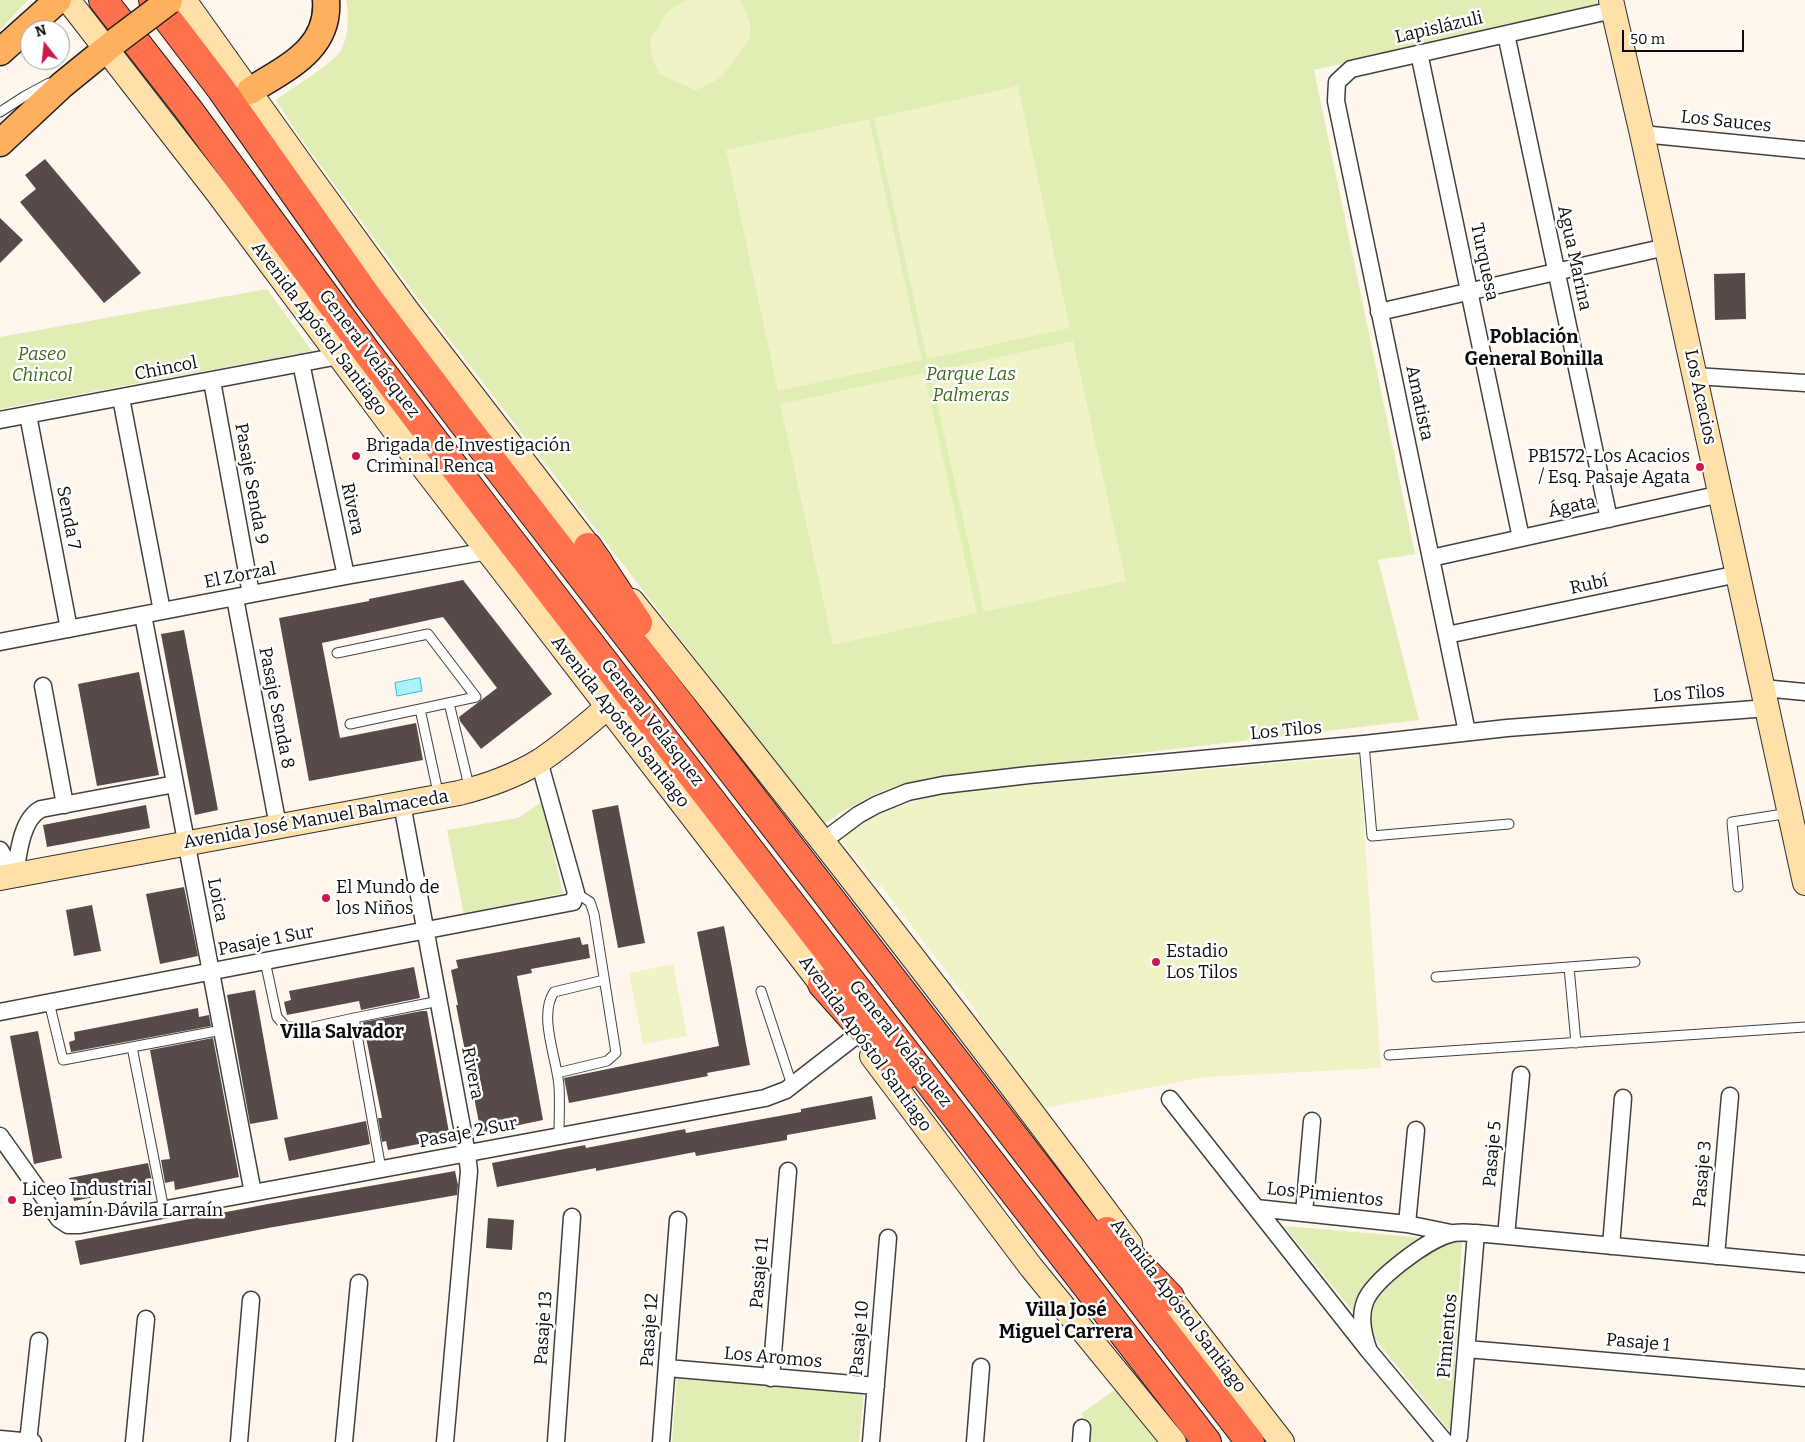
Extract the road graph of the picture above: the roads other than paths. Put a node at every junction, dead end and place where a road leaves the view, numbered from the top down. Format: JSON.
{"nodes":[{"id":1,"x":58,"y":0,"type":"edge"},
{"id":2,"x":68,"y":0,"type":"edge"},
{"id":3,"x":103,"y":0,"type":"edge"},
{"id":4,"x":169,"y":0,"type":"edge"},
{"id":5,"x":326,"y":0,"type":"edge"},
{"id":6,"x":1612,"y":5,"type":"edge"},
{"id":7,"x":1506,"y":34,"type":"junction"},
{"id":8,"x":1,"y":50,"type":"edge"},
{"id":9,"x":103,"y":51,"type":"junction"},
{"id":10,"x":1419,"y":53,"type":"junction"},
{"id":11,"x":1337,"y":82,"type":"joint"},
{"id":12,"x":250,"y":91,"type":"junction"},
{"id":13,"x":0,"y":112,"type":"edge"},
{"id":14,"x":1642,"y":134,"type":"junction"},
{"id":15,"x":0,"y":144,"type":"edge"},
{"id":16,"x":1805,"y":150,"type":"edge"},
{"id":17,"x":1666,"y":247,"type":"junction"},
{"id":18,"x":1556,"y":272,"type":"junction"},
{"id":19,"x":1470,"y":291,"type":"junction"},
{"id":20,"x":1379,"y":312,"type":"junction"},
{"id":21,"x":339,"y":356,"type":"junction"},
{"id":22,"x":302,"y":363,"type":"junction"},
{"id":23,"x":1695,"y":376,"type":"junction"},
{"id":24,"x":212,"y":381,"type":"junction"},
{"id":25,"x":1805,"y":383,"type":"edge"},
{"id":26,"x":121,"y":398,"type":"junction"},
{"id":27,"x":28,"y":415,"type":"junction"},
{"id":28,"x":0,"y":420,"type":"edge"},
{"id":29,"x":1721,"y":494,"type":"junction"},
{"id":30,"x":1609,"y":519,"type":"junction"},
{"id":31,"x":1521,"y":538,"type":"junction"},
{"id":32,"x":588,"y":546,"type":"junction"},
{"id":33,"x":488,"y":551,"type":"junction"},
{"id":34,"x":1431,"y":558,"type":"junction"},
{"id":35,"x":1738,"y":574,"type":"junction"},
{"id":36,"x":346,"y":576,"type":"junction"},
{"id":37,"x":243,"y":596,"type":"junction"},
{"id":38,"x":162,"y":611,"type":"junction"},
{"id":39,"x":143,"y":615,"type":"junction"},
{"id":40,"x":69,"y":629,"type":"junction"},
{"id":41,"x":1447,"y":635,"type":"junction"},
{"id":42,"x":0,"y":642,"type":"edge"},
{"id":43,"x":337,"y":653,"type":"dead end"},
{"id":44,"x":43,"y":686,"type":"dead end"},
{"id":45,"x":1805,"y":692,"type":"edge"},
{"id":46,"x":1765,"y":698,"type":"junction"},
{"id":47,"x":449,"y":703,"type":"junction"},
{"id":48,"x":609,"y":706,"type":"junction"},
{"id":49,"x":420,"y":709,"type":"junction"},
{"id":50,"x":350,"y":724,"type":"dead end"},
{"id":51,"x":1467,"y":732,"type":"junction"},
{"id":52,"x":1364,"y":744,"type":"junction"},
{"id":53,"x":540,"y":761,"type":"junction"},
{"id":54,"x":175,"y":784,"type":"junction"},
{"id":55,"x":470,"y":790,"type":"junction"},
{"id":56,"x":751,"y":796,"type":"junction"},
{"id":57,"x":439,"y":797,"type":"junction"},
{"id":58,"x":402,"y":804,"type":"junction"},
{"id":59,"x":65,"y":805,"type":"junction"},
{"id":60,"x":1790,"y":813,"type":"junction"},
{"id":61,"x":1509,"y":824,"type":"dead end"},
{"id":62,"x":278,"y":826,"type":"junction"},
{"id":63,"x":822,"y":842,"type":"junction"},
{"id":64,"x":186,"y":843,"type":"junction"},
{"id":65,"x":0,"y":850,"type":"edge"},
{"id":66,"x":8,"y":877,"type":"edge"},
{"id":67,"x":1805,"y":883,"type":"edge"},
{"id":68,"x":1738,"y":887,"type":"dead end"},
{"id":69,"x":576,"y":893,"type":"junction"},
{"id":70,"x":426,"y":931,"type":"junction"},
{"id":71,"x":265,"y":961,"type":"junction"},
{"id":72,"x":1635,"y":962,"type":"dead end"},
{"id":73,"x":1569,"y":967,"type":"junction"},
{"id":74,"x":211,"y":972,"type":"junction"},
{"id":75,"x":1436,"y":977,"type":"dead end"},
{"id":76,"x":604,"y":980,"type":"junction"},
{"id":77,"x":822,"y":984,"type":"junction"},
{"id":78,"x":761,"y":991,"type":"dead end"},
{"id":79,"x":439,"y":1001,"type":"junction"},
{"id":80,"x":49,"y":1002,"type":"junction"},
{"id":81,"x":0,"y":1012,"type":"edge"},
{"id":82,"x":354,"y":1018,"type":"junction"},
{"id":83,"x":1805,"y":1027,"type":"edge"},
{"id":84,"x":222,"y":1030,"type":"junction"},
{"id":85,"x":857,"y":1035,"type":"junction"},
{"id":86,"x":1576,"y":1043,"type":"junction"},
{"id":87,"x":132,"y":1047,"type":"junction"},
{"id":88,"x":1389,"y":1055,"type":"dead end"},
{"id":89,"x":558,"y":1073,"type":"junction"},
{"id":90,"x":1521,"y":1075,"type":"dead end"},
{"id":91,"x":792,"y":1085,"type":"junction"},
{"id":92,"x":1730,"y":1096,"type":"dead end"},
{"id":93,"x":1623,"y":1098,"type":"dead end"},
{"id":94,"x":1170,"y":1100,"type":"dead end"},
{"id":95,"x":1312,"y":1120,"type":"dead end"},
{"id":96,"x":1416,"y":1130,"type":"dead end"},
{"id":97,"x":0,"y":1136,"type":"edge"},
{"id":98,"x":559,"y":1136,"type":"junction"},
{"id":99,"x":1018,"y":1140,"type":"junction"},
{"id":100,"x":467,"y":1154,"type":"junction"},
{"id":101,"x":381,"y":1169,"type":"junction"},
{"id":102,"x":788,"y":1171,"type":"dead end"},
{"id":103,"x":253,"y":1193,"type":"junction"},
{"id":104,"x":1256,"y":1208,"type":"junction"},
{"id":105,"x":1028,"y":1209,"type":"junction"},
{"id":106,"x":164,"y":1210,"type":"junction"},
{"id":107,"x":1304,"y":1213,"type":"junction"},
{"id":108,"x":572,"y":1217,"type":"dead end"},
{"id":109,"x":678,"y":1220,"type":"dead end"},
{"id":110,"x":1407,"y":1224,"type":"junction"},
{"id":111,"x":1451,"y":1233,"type":"junction"},
{"id":112,"x":1476,"y":1233,"type":"junction"},
{"id":113,"x":1506,"y":1236,"type":"junction"},
{"id":114,"x":888,"y":1238,"type":"dead end"},
{"id":115,"x":1610,"y":1246,"type":"junction"},
{"id":116,"x":1716,"y":1256,"type":"junction"},
{"id":117,"x":1805,"y":1264,"type":"edge"},
{"id":118,"x":359,"y":1283,"type":"dead end"},
{"id":119,"x":1170,"y":1297,"type":"junction"},
{"id":120,"x":252,"y":1300,"type":"dead end"},
{"id":121,"x":146,"y":1319,"type":"dead end"},
{"id":122,"x":39,"y":1341,"type":"dead end"},
{"id":123,"x":1467,"y":1349,"type":"junction"},
{"id":124,"x":1368,"y":1351,"type":"junction"},
{"id":125,"x":981,"y":1367,"type":"dead end"},
{"id":126,"x":667,"y":1368,"type":"junction"},
{"id":127,"x":771,"y":1378,"type":"junction"},
{"id":128,"x":1805,"y":1378,"type":"edge"},
{"id":129,"x":876,"y":1386,"type":"junction"},
{"id":130,"x":0,"y":1439,"type":"edge"},
{"id":131,"x":28,"y":1442,"type":"edge"},
{"id":132,"x":33,"y":1442,"type":"edge"},
{"id":133,"x":134,"y":1442,"type":"edge"},
{"id":134,"x":239,"y":1442,"type":"edge"},
{"id":135,"x":344,"y":1442,"type":"edge"},
{"id":136,"x":445,"y":1442,"type":"edge"},
{"id":137,"x":556,"y":1442,"type":"edge"},
{"id":138,"x":662,"y":1442,"type":"edge"},
{"id":139,"x":871,"y":1442,"type":"edge"},
{"id":140,"x":975,"y":1442,"type":"edge"},
{"id":141,"x":1174,"y":1442,"type":"edge"},
{"id":142,"x":1207,"y":1442,"type":"edge"},
{"id":143,"x":1250,"y":1442,"type":"edge"},
{"id":144,"x":1282,"y":1442,"type":"edge"},
{"id":145,"x":1445,"y":1442,"type":"edge"},
{"id":146,"x":1457,"y":1442,"type":"edge"}],
"edges":[{"from":1,"to":8,"type":"main road"},
{"from":2,"to":9,"type":"main road","name":"Avenida Apóstol Santiago"},
{"from":3,"to":105,"type":"highway","name":"General Velásquez"},
{"from":4,"to":9,"type":"main road","bridge":true},
{"from":4,"to":12,"type":"main road","name":"Avenida Apóstol Santiago"},
{"from":4,"to":56,"type":"highway","name":"General Velásquez"},
{"from":5,"to":12,"type":"main road"},
{"from":6,"to":7,"type":"street","name":"Lapislázuli"},
{"from":6,"to":14,"type":"main road","name":"Los Acacios"},
{"from":7,"to":10,"type":"street","name":"Lapislázuli"},
{"from":7,"to":18,"type":"street","name":"Agua Marina"},
{"from":9,"to":13,"type":"lane"},
{"from":9,"to":15,"type":"main road"},
{"from":9,"to":21,"type":"main road","name":"Avenida Apóstol Santiago"},
{"from":10,"to":11,"type":"street","name":"Lapislázuli"},
{"from":10,"to":19,"type":"street","name":"Turquesa"},
{"from":11,"to":20,"type":"street","name":"Amatista"},
{"from":12,"to":32,"type":"main road","name":"Avenida Apóstol Santiago"},
{"from":14,"to":16,"type":"street","name":"Los Sauces"},
{"from":14,"to":17,"type":"main road","name":"Los Acacios"},
{"from":17,"to":18,"type":"street"},
{"from":17,"to":23,"type":"main road","name":"Los Acacios"},
{"from":18,"to":19,"type":"street"},
{"from":18,"to":30,"type":"street","name":"Agua Marina"},
{"from":19,"to":20,"type":"street"},
{"from":19,"to":31,"type":"street","name":"Turquesa"},
{"from":20,"to":34,"type":"street","name":"Amatista"},
{"from":21,"to":22,"type":"street","name":"Chincol"},
{"from":21,"to":33,"type":"main road","name":"Avenida Apóstol Santiago"},
{"from":22,"to":24,"type":"street","name":"Chincol"},
{"from":22,"to":36,"type":"street","name":"Rivera"},
{"from":23,"to":25,"type":"street"},
{"from":23,"to":29,"type":"main road","name":"Los Acacios"},
{"from":24,"to":26,"type":"street","name":"Chincol"},
{"from":24,"to":37,"type":"street","name":"Pasaje Senda 9"},
{"from":26,"to":27,"type":"street","name":"Chincol"},
{"from":26,"to":38,"type":"street"},
{"from":27,"to":28,"type":"street","name":"Chincol"},
{"from":27,"to":40,"type":"street","name":"Senda 7"},
{"from":29,"to":30,"type":"street","name":"Ágata"},
{"from":29,"to":35,"type":"main road","name":"Los Acacios"},
{"from":30,"to":31,"type":"street","name":"Ágata"},
{"from":31,"to":34,"type":"street","name":"Ágata"},
{"from":32,"to":56,"type":"highway"},
{"from":32,"to":63,"type":"main road","name":"Avenida Apóstol Santiago"},
{"from":33,"to":36,"type":"street","name":"El Zorzal"},
{"from":33,"to":48,"type":"main road","name":"Avenida Apóstol Santiago"},
{"from":34,"to":41,"type":"street","name":"Amatista"},
{"from":35,"to":41,"type":"street","name":"Rubí"},
{"from":35,"to":46,"type":"main road","name":"Los Acacios"},
{"from":36,"to":37,"type":"street","name":"El Zorzal"},
{"from":37,"to":38,"type":"street","name":"El Zorzal"},
{"from":37,"to":62,"type":"street","name":"Pasaje Senda 8"},
{"from":38,"to":39,"type":"street","name":"El Zorzal"},
{"from":39,"to":40,"type":"street","name":"El Zorzal"},
{"from":39,"to":54,"type":"street","name":"Loica"},
{"from":40,"to":42,"type":"street","name":"El Zorzal"},
{"from":41,"to":51,"type":"street","name":"Amatista"},
{"from":43,"to":47,"type":"lane"},
{"from":44,"to":59,"type":"street"},
{"from":45,"to":46,"type":"street","name":"Los Tilos"},
{"from":46,"to":51,"type":"street","name":"Los Tilos"},
{"from":46,"to":60,"type":"main road","name":"Los Acacios"},
{"from":47,"to":49,"type":"lane"},
{"from":47,"to":55,"type":"lane"},
{"from":48,"to":53,"type":"main road","name":"Avenida José Manuel Balmaceda"},
{"from":48,"to":77,"type":"main road","name":"Avenida Apóstol Santiago"},
{"from":49,"to":50,"type":"lane"},
{"from":49,"to":57,"type":"lane"},
{"from":51,"to":52,"type":"street","name":"Los Tilos"},
{"from":52,"to":61,"type":"lane"},
{"from":52,"to":63,"type":"street","name":"Los Tilos"},
{"from":53,"to":55,"type":"main road","name":"Avenida José Manuel Balmaceda"},
{"from":53,"to":69,"type":"street"},
{"from":54,"to":59,"type":"street"},
{"from":54,"to":64,"type":"street","name":"Loica"},
{"from":55,"to":57,"type":"main road","name":"Avenida José Manuel Balmaceda"},
{"from":56,"to":99,"type":"highway","name":"General Velásquez"},
{"from":57,"to":58,"type":"main road","name":"Avenida José Manuel Balmaceda"},
{"from":58,"to":62,"type":"main road","name":"Avenida José Manuel Balmaceda"},
{"from":58,"to":70,"type":"street","name":"Rivera"},
{"from":59,"to":66,"type":"street"},
{"from":60,"to":67,"type":"main road","name":"Los Acacios"},
{"from":60,"to":68,"type":"lane"},
{"from":62,"to":64,"type":"main road","name":"Avenida José Manuel Balmaceda"},
{"from":63,"to":119,"type":"main road","name":"Avenida Apóstol Santiago"},
{"from":64,"to":66,"type":"main road","name":"Avenida José Manuel Balmaceda"},
{"from":64,"to":74,"type":"street","name":"Loica"},
{"from":65,"to":66,"type":"street"},
{"from":69,"to":70,"type":"street","name":"Pasaje 1 Sur"},
{"from":69,"to":76,"type":"lane"},
{"from":70,"to":71,"type":"street","name":"Pasaje 1 Sur"},
{"from":70,"to":79,"type":"street","name":"Rivera"},
{"from":71,"to":74,"type":"street","name":"Pasaje 1 Sur"},
{"from":71,"to":82,"type":"lane"},
{"from":72,"to":73,"type":"lane"},
{"from":73,"to":75,"type":"lane"},
{"from":73,"to":86,"type":"lane"},
{"from":74,"to":80,"type":"street","name":"Pasaje 1 Sur"},
{"from":74,"to":84,"type":"street","name":"Loica"},
{"from":76,"to":89,"type":"lane"},
{"from":76,"to":89,"type":"lane"},
{"from":77,"to":85,"type":"main road","name":"Avenida Apóstol Santiago"},
{"from":77,"to":105,"type":"highway"},
{"from":78,"to":91,"type":"lane"},
{"from":79,"to":82,"type":"lane"},
{"from":79,"to":100,"type":"street","name":"Rivera"},
{"from":80,"to":81,"type":"street","name":"Pasaje 1 Sur"},
{"from":80,"to":87,"type":"lane"},
{"from":82,"to":101,"type":"lane"},
{"from":83,"to":86,"type":"lane"},
{"from":84,"to":87,"type":"lane"},
{"from":84,"to":103,"type":"street","name":"Loica"},
{"from":85,"to":91,"type":"street","name":"Pasaje 2 Sur"},
{"from":85,"to":141,"type":"main road","name":"Avenida Apóstol Santiago"},
{"from":86,"to":88,"type":"lane"},
{"from":87,"to":106,"type":"lane"},
{"from":89,"to":98,"type":"lane"},
{"from":90,"to":113,"type":"street","name":"Pasaje 5"},
{"from":91,"to":98,"type":"street","name":"Pasaje 2 Sur"},
{"from":92,"to":116,"type":"street","name":"Pasaje 3"},
{"from":93,"to":115,"type":"street"},
{"from":94,"to":104,"type":"street"},
{"from":95,"to":107,"type":"street"},
{"from":96,"to":110,"type":"street"},
{"from":97,"to":106,"type":"street","name":"Pasaje 2 Sur"},
{"from":98,"to":100,"type":"street","name":"Pasaje 2 Sur"},
{"from":99,"to":119,"type":"highway"},
{"from":99,"to":143,"type":"highway","name":"General Velásquez"},
{"from":100,"to":101,"type":"street","name":"Pasaje 2 Sur"},
{"from":100,"to":136,"type":"street","name":"Rivera"},
{"from":101,"to":103,"type":"street","name":"Pasaje 2 Sur"},
{"from":102,"to":127,"type":"street","name":"Pasaje 11"},
{"from":103,"to":106,"type":"street","name":"Pasaje 2 Sur"},
{"from":104,"to":107,"type":"street","name":"Los Pimientos"},
{"from":104,"to":124,"type":"street","name":"Los Pimientos"},
{"from":105,"to":142,"type":"highway","name":"General Velásquez"},
{"from":107,"to":110,"type":"street","name":"Los Pimientos"},
{"from":108,"to":137,"type":"street","name":"Pasaje 13"},
{"from":109,"to":126,"type":"street","name":"Pasaje 12"},
{"from":110,"to":111,"type":"street","name":"Los Pimientos"},
{"from":111,"to":112,"type":"street","name":"Los Pimientos"},
{"from":111,"to":124,"type":"street","name":"Los Pimientos"},
{"from":112,"to":113,"type":"street","name":"Los Pimientos"},
{"from":112,"to":123,"type":"street","name":"Pimientos"},
{"from":113,"to":115,"type":"street","name":"Los Pimientos"},
{"from":114,"to":129,"type":"street","name":"Pasaje 10"},
{"from":115,"to":116,"type":"street","name":"Los Pimientos"},
{"from":116,"to":117,"type":"street","name":"Los Pimientos"},
{"from":118,"to":135,"type":"street"},
{"from":119,"to":144,"type":"main road","name":"Avenida Apóstol Santiago"},
{"from":120,"to":134,"type":"street"},
{"from":121,"to":133,"type":"street"},
{"from":122,"to":131,"type":"street"},
{"from":123,"to":128,"type":"street","name":"Pasaje 1"},
{"from":123,"to":146,"type":"street","name":"Pimientos"},
{"from":124,"to":145,"type":"street","name":"Los Pimientos"},
{"from":125,"to":140,"type":"street"},
{"from":126,"to":127,"type":"street","name":"Los Aromos"},
{"from":126,"to":138,"type":"street","name":"Pasaje 12"},
{"from":127,"to":129,"type":"street","name":"Los Aromos"},
{"from":129,"to":139,"type":"street","name":"Pasaje 10"},
{"from":130,"to":131,"type":"street"},
{"from":131,"to":132,"type":"street"}]}
